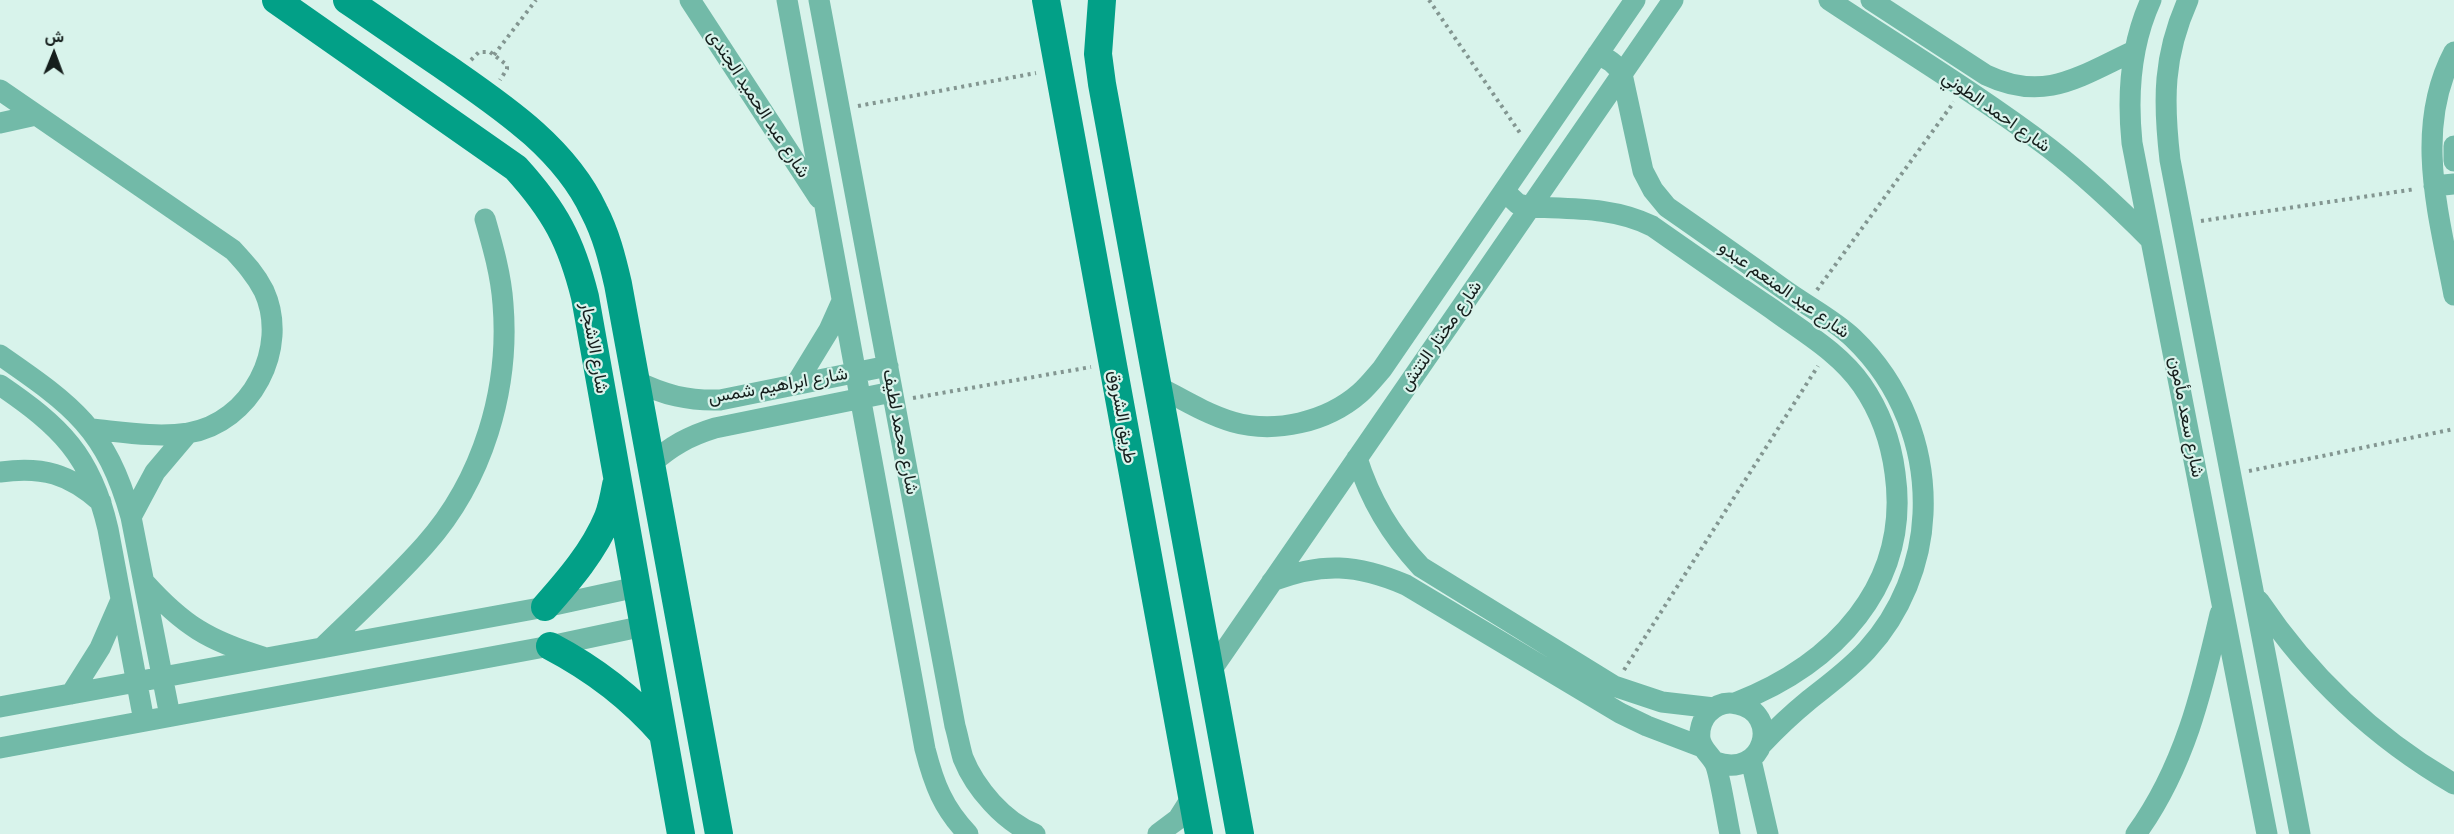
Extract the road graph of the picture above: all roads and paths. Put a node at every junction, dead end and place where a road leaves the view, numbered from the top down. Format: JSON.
{"nodes":[{"id":1,"x":276,"y":0,"type":"edge"},
{"id":2,"x":536,"y":0,"type":"edge"},
{"id":3,"x":690,"y":0,"type":"edge"},
{"id":4,"x":787,"y":0,"type":"edge"},
{"id":5,"x":819,"y":0,"type":"edge"},
{"id":6,"x":1046,"y":0,"type":"edge"},
{"id":7,"x":1102,"y":0,"type":"edge"},
{"id":8,"x":1429,"y":0,"type":"edge"},
{"id":9,"x":1635,"y":0,"type":"edge"},
{"id":10,"x":1673,"y":0,"type":"edge"},
{"id":11,"x":1829,"y":0,"type":"edge"},
{"id":12,"x":1871,"y":0,"type":"edge"},
{"id":13,"x":2151,"y":0,"type":"edge"},
{"id":14,"x":2188,"y":0,"type":"edge"},
{"id":15,"x":360,"y":5,"type":"edge"},
{"id":16,"x":2134,"y":51,"type":"junction"},
{"id":17,"x":2454,"y":52,"type":"edge"},
{"id":18,"x":494,"y":54,"type":"dead end"},
{"id":19,"x":1597,"y":56,"type":"junction"},
{"id":20,"x":1960,"y":58,"type":"junction"},
{"id":21,"x":1058,"y":69,"type":"junction"},
{"id":22,"x":1622,"y":74,"type":"junction"},
{"id":23,"x":1954,"y":83,"type":"junction"},
{"id":24,"x":470,"y":85,"type":"junction"},
{"id":25,"x":0,"y":90,"type":"edge"},
{"id":26,"x":839,"y":109,"type":"junction"},
{"id":27,"x":36,"y":115,"type":"junction"},
{"id":28,"x":447,"y":118,"type":"junction"},
{"id":29,"x":0,"y":123,"type":"edge"},
{"id":30,"x":2454,"y":146,"type":"edge"},
{"id":31,"x":1532,"y":151,"type":"junction"},
{"id":32,"x":2454,"y":161,"type":"edge"},
{"id":33,"x":2444,"y":185,"type":"edge"},
{"id":34,"x":1504,"y":191,"type":"junction"},
{"id":35,"x":825,"y":207,"type":"junction"},
{"id":36,"x":1531,"y":207,"type":"junction"},
{"id":37,"x":485,"y":219,"type":"dead end"},
{"id":38,"x":2183,"y":224,"type":"junction"},
{"id":39,"x":2151,"y":240,"type":"junction"},
{"id":40,"x":2454,"y":295,"type":"edge"},
{"id":41,"x":842,"y":301,"type":"junction"},
{"id":42,"x":1806,"y":305,"type":"junction"},
{"id":43,"x":1829,"y":349,"type":"junction"},
{"id":44,"x":1395,"y":351,"type":"junction"},
{"id":45,"x":0,"y":355,"type":"edge"},
{"id":46,"x":1112,"y":363,"type":"junction"},
{"id":47,"x":888,"y":366,"type":"junction"},
{"id":48,"x":1418,"y":369,"type":"junction"},
{"id":49,"x":855,"y":372,"type":"junction"},
{"id":50,"x":636,"y":381,"type":"junction"},
{"id":51,"x":796,"y":384,"type":"junction"},
{"id":52,"x":0,"y":385,"type":"edge"},
{"id":53,"x":1157,"y":386,"type":"junction"},
{"id":54,"x":893,"y":397,"type":"junction"},
{"id":55,"x":860,"y":399,"type":"junction"},
{"id":56,"x":91,"y":429,"type":"junction"},
{"id":57,"x":2454,"y":429,"type":"edge"},
{"id":58,"x":189,"y":433,"type":"junction"},
{"id":59,"x":1357,"y":458,"type":"junction"},
{"id":60,"x":651,"y":464,"type":"junction"},
{"id":61,"x":0,"y":472,"type":"edge"},
{"id":62,"x":2231,"y":474,"type":"junction"},
{"id":63,"x":617,"y":480,"type":"junction"},
{"id":64,"x":102,"y":503,"type":"junction"},
{"id":65,"x":131,"y":517,"type":"junction"},
{"id":66,"x":1272,"y":581,"type":"junction"},
{"id":67,"x":144,"y":583,"type":"junction"},
{"id":68,"x":636,"y":587,"type":"junction"},
{"id":69,"x":2254,"y":592,"type":"junction"},
{"id":70,"x":121,"y":599,"type":"junction"},
{"id":71,"x":2222,"y":605,"type":"junction"},
{"id":72,"x":545,"y":607,"type":"junction"},
{"id":73,"x":644,"y":626,"type":"junction"},
{"id":74,"x":550,"y":646,"type":"junction"},
{"id":75,"x":322,"y":648,"type":"junction"},
{"id":76,"x":267,"y":658,"type":"junction"},
{"id":77,"x":1210,"y":672,"type":"junction"},
{"id":78,"x":162,"y":677,"type":"junction"},
{"id":79,"x":137,"y":682,"type":"junction"},
{"id":80,"x":1614,"y":686,"type":"junction"},
{"id":81,"x":71,"y":694,"type":"junction"},
{"id":82,"x":1735,"y":703,"type":"junction"},
{"id":83,"x":0,"y":707,"type":"edge"},
{"id":84,"x":1714,"y":708,"type":"junction"},
{"id":85,"x":170,"y":716,"type":"junction"},
{"id":86,"x":144,"y":721,"type":"junction"},
{"id":87,"x":663,"y":734,"type":"junction"},
{"id":88,"x":0,"y":748,"type":"edge"},
{"id":89,"x":1757,"y":752,"type":"junction"},
{"id":90,"x":1708,"y":754,"type":"junction"},
{"id":91,"x":2454,"y":784,"type":"edge"},
{"id":92,"x":1192,"y":797,"type":"junction"},
{"id":93,"x":718,"y":828,"type":"edge"},
{"id":94,"x":1242,"y":828,"type":"edge"},
{"id":95,"x":681,"y":831,"type":"edge"},
{"id":96,"x":968,"y":834,"type":"edge"},
{"id":97,"x":1035,"y":834,"type":"edge"},
{"id":98,"x":1158,"y":834,"type":"edge"},
{"id":99,"x":1199,"y":834,"type":"edge"},
{"id":100,"x":1730,"y":834,"type":"edge"},
{"id":101,"x":1768,"y":834,"type":"edge"},
{"id":102,"x":2136,"y":834,"type":"edge"},
{"id":103,"x":2267,"y":834,"type":"edge"},
{"id":104,"x":2300,"y":834,"type":"edge"}],
"edges":[{"from":1,"to":28,"type":"street","name":"شارع الاشجار"},
{"from":2,"to":18,"type":"path"},
{"from":3,"to":35,"type":"street","name":"شارع عبد الحميد الجندى"},
{"from":4,"to":35,"type":"street","name":"شارع محمد لطيف"},
{"from":5,"to":26,"type":"street","name":"شارع محمد لطيف"},
{"from":6,"to":21,"type":"street","name":"طريق الشروق"},
{"from":7,"to":53,"type":"street"},
{"from":8,"to":31,"type":"path"},
{"from":9,"to":19,"type":"street","name":"شارع مختار التتش"},
{"from":10,"to":22,"type":"street","name":"شارع مختار التتش"},
{"from":11,"to":23,"type":"street","name":"شارع احمد الطوني"},
{"from":12,"to":20,"type":"street","name":"شارع احمد الطوني"},
{"from":13,"to":16,"type":"street","name":"شارع سعد مأمون"},
{"from":14,"to":38,"type":"street","name":"شارع سعد مأمون"},
{"from":15,"to":24,"type":"street","name":"شارع الاشجار"},
{"from":16,"to":20,"type":"street","name":"شارع احمد الطوني"},
{"from":16,"to":39,"type":"street","name":"شارع سعد مأمون"},
{"from":17,"to":33,"type":"street"},
{"from":19,"to":22,"type":"street"},
{"from":19,"to":31,"type":"street","name":"شارع مختار التتش"},
{"from":20,"to":23,"type":"street"},
{"from":21,"to":26,"type":"path"},
{"from":21,"to":46,"type":"street","name":"طريق الشروق"},
{"from":22,"to":36,"type":"street","name":"شارع مختار التتش"},
{"from":22,"to":42,"type":"street","name":"شارع عبد المنعم عبدو"},
{"from":23,"to":39,"type":"street","name":"شارع احمد الطوني"},
{"from":23,"to":42,"type":"path"},
{"from":24,"to":28,"type":"street"},
{"from":24,"to":50,"type":"street","name":"شارع الاشجار"},
{"from":25,"to":27,"type":"street"},
{"from":26,"to":47,"type":"street","name":"شارع محمد لطيف"},
{"from":27,"to":29,"type":"street"},
{"from":27,"to":58,"type":"street"},
{"from":28,"to":63,"type":"street","name":"شارع الاشجار"},
{"from":30,"to":32,"type":"street"},
{"from":31,"to":34,"type":"street","name":"شارع مختار التتش"},
{"from":33,"to":38,"type":"path"},
{"from":33,"to":40,"type":"street"},
{"from":34,"to":36,"type":"street","name":"شارع عبد المنعم عبدو"},
{"from":34,"to":44,"type":"street","name":"شارع مختار التتش"},
{"from":35,"to":41,"type":"street","name":"شارع محمد لطيف"},
{"from":36,"to":43,"type":"street","name":"شارع عبد المنعم عبدو"},
{"from":36,"to":48,"type":"street","name":"شارع مختار التتش"},
{"from":37,"to":75,"type":"street"},
{"from":38,"to":62,"type":"street","name":"شارع سعد مأمون"},
{"from":39,"to":71,"type":"street","name":"شارع سعد مأمون"},
{"from":41,"to":49,"type":"street","name":"شارع محمد لطيف"},
{"from":41,"to":51,"type":"street"},
{"from":42,"to":89,"type":"street","name":"شارع عبد المنعم عبدو"},
{"from":43,"to":80,"type":"path"},
{"from":43,"to":82,"type":"street","name":"شارع عبد المنعم عبدو"},
{"from":44,"to":48,"type":"street"},
{"from":44,"to":53,"type":"street","name":"شارع مختار التتش"},
{"from":45,"to":56,"type":"street"},
{"from":46,"to":54,"type":"path"},
{"from":46,"to":92,"type":"street","name":"طريق الشروق"},
{"from":47,"to":49,"type":"street","name":"شارع ابراهيم شمس"},
{"from":47,"to":54,"type":"street","name":"شارع محمد لطيف"},
{"from":48,"to":59,"type":"street","name":"شارع مختار التتش"},
{"from":49,"to":51,"type":"street","name":"شارع ابراهيم شمس"},
{"from":49,"to":55,"type":"street","name":"شارع محمد لطيف"},
{"from":50,"to":51,"type":"street","name":"شارع ابراهيم شمس"},
{"from":50,"to":60,"type":"street","name":"شارع الاشجار"},
{"from":52,"to":64,"type":"street"},
{"from":53,"to":77,"type":"street"},
{"from":54,"to":55,"type":"street","name":"شارع ابراهيم شمس"},
{"from":54,"to":97,"type":"street","name":"شارع محمد لطيف"},
{"from":55,"to":60,"type":"street","name":"شارع ابراهيم شمس"},
{"from":55,"to":96,"type":"street","name":"شارع محمد لطيف"},
{"from":56,"to":58,"type":"street"},
{"from":56,"to":65,"type":"street"},
{"from":57,"to":62,"type":"path"},
{"from":58,"to":65,"type":"street"},
{"from":59,"to":66,"type":"street","name":"شارع مختار التتش"},
{"from":59,"to":80,"type":"street"},
{"from":60,"to":93,"type":"street","name":"شارع الاشجار"},
{"from":61,"to":64,"type":"street"},
{"from":62,"to":69,"type":"street","name":"شارع سعد مأمون"},
{"from":63,"to":68,"type":"street","name":"شارع الاشجار"},
{"from":63,"to":72,"type":"street"},
{"from":64,"to":70,"type":"street"},
{"from":65,"to":67,"type":"street"},
{"from":66,"to":77,"type":"street","name":"شارع مختار التتش"},
{"from":66,"to":90,"type":"street"},
{"from":67,"to":76,"type":"street"},
{"from":67,"to":78,"type":"street"},
{"from":68,"to":72,"type":"street"},
{"from":68,"to":73,"type":"street","name":"شارع الاشجار"},
{"from":69,"to":91,"type":"street"},
{"from":69,"to":104,"type":"street","name":"شارع سعد مأمون"},
{"from":70,"to":79,"type":"street"},
{"from":70,"to":81,"type":"street"},
{"from":71,"to":102,"type":"street"},
{"from":71,"to":103,"type":"street","name":"شارع سعد مأمون"},
{"from":72,"to":75,"type":"street"},
{"from":73,"to":74,"type":"street"},
{"from":73,"to":87,"type":"street","name":"شارع الاشجار"},
{"from":74,"to":85,"type":"street"},
{"from":74,"to":87,"type":"street"},
{"from":75,"to":76,"type":"street"},
{"from":76,"to":78,"type":"street"},
{"from":77,"to":94,"type":"street"},
{"from":78,"to":79,"type":"street"},
{"from":78,"to":85,"type":"street"},
{"from":79,"to":81,"type":"street"},
{"from":79,"to":86,"type":"street"},
{"from":80,"to":84,"type":"street"},
{"from":81,"to":83,"type":"street"},
{"from":82,"to":84,"type":"street"},
{"from":82,"to":89,"type":"street"},
{"from":84,"to":90,"type":"street"},
{"from":85,"to":86,"type":"street"},
{"from":86,"to":88,"type":"street"},
{"from":87,"to":95,"type":"street","name":"شارع الاشجار"},
{"from":89,"to":90,"type":"street"},
{"from":89,"to":101,"type":"street"},
{"from":90,"to":100,"type":"street"},
{"from":92,"to":98,"type":"street"},
{"from":92,"to":99,"type":"street","name":"طريق الشروق"},
{"from":93,"to":95,"type":"street"}]}
